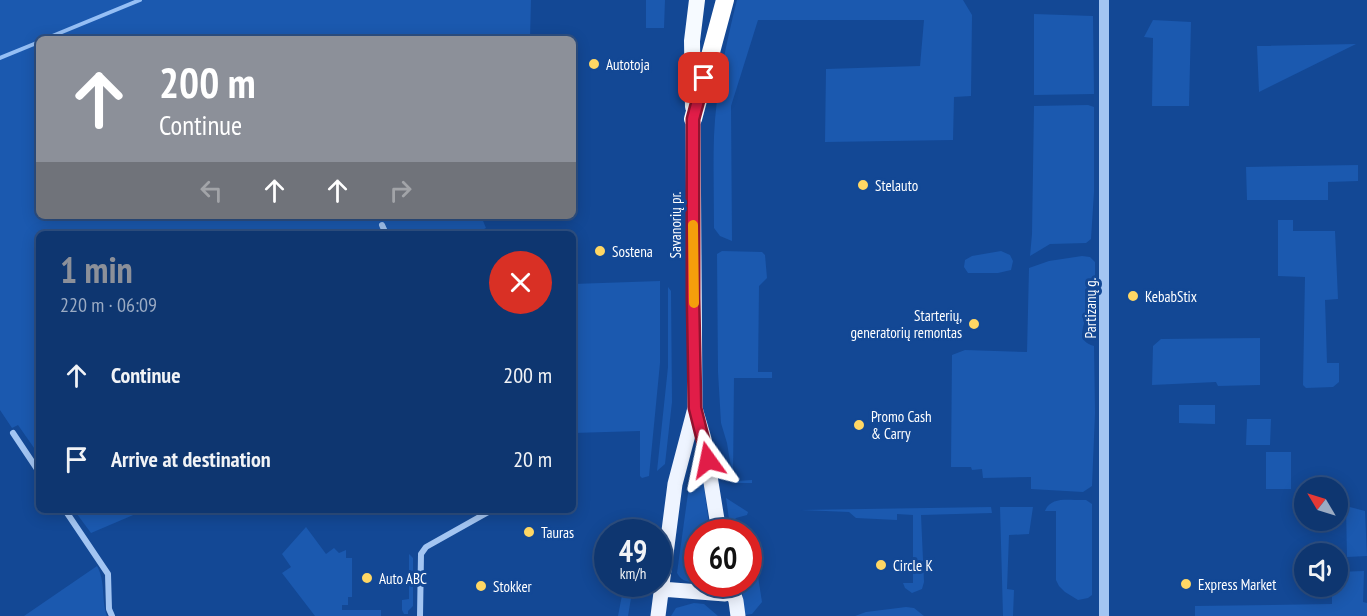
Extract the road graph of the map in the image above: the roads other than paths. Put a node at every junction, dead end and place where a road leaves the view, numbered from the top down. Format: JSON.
{"nodes":[{"id":1,"x":688,"y":0,"type":"edge"},
{"id":2,"x":697,"y":0,"type":"edge"},
{"id":3,"x":725,"y":0,"type":"edge"},
{"id":4,"x":1104,"y":0,"type":"edge"},
{"id":5,"x":692,"y":41,"type":"junction"},
{"id":6,"x":693,"y":119,"type":"junction"},
{"id":7,"x":382,"y":225,"type":"dead end"},
{"id":8,"x":385,"y":231,"type":"edge"},
{"id":9,"x":695,"y":408,"type":"junction"},
{"id":10,"x":13,"y":433,"type":"dead end"},
{"id":11,"x":36,"y":467,"type":"edge"},
{"id":12,"x":67,"y":513,"type":"edge"},
{"id":13,"x":487,"y":513,"type":"edge"},
{"id":14,"x":670,"y":519,"type":"edge"},
{"id":15,"x":717,"y":519,"type":"edge"},
{"id":16,"x":660,"y":597,"type":"edge"},
{"id":17,"x":727,"y":597,"type":"edge"},
{"id":18,"x":733,"y":597,"type":"edge"},
{"id":19,"x":112,"y":616,"type":"edge"},
{"id":20,"x":420,"y":616,"type":"edge"},
{"id":21,"x":658,"y":616,"type":"edge"},
{"id":22,"x":728,"y":616,"type":"edge"},
{"id":23,"x":738,"y":616,"type":"edge"},
{"id":24,"x":1104,"y":616,"type":"edge"}],
"edges":[{"from":1,"to":5,"type":"highway","name":"Savanorių pr."},
{"from":2,"to":5,"type":"highway","name":"Savanorių pr."},
{"from":3,"to":6,"type":"highway"},
{"from":4,"to":24,"type":"street","name":"Partizanų g."},
{"from":5,"to":6,"type":"highway","name":"Savanorių pr."},
{"from":6,"to":9,"type":"main road","name":"Savanorių pr."},
{"from":7,"to":8,"type":"street"},
{"from":9,"to":14,"type":"main road","name":"Savanorių pr."},
{"from":9,"to":15,"type":"main road","name":"Savanorių pr."},
{"from":10,"to":11,"type":"street"},
{"from":12,"to":19,"type":"street"},
{"from":13,"to":20,"type":"street"},
{"from":16,"to":21,"type":"main road","name":"Savanorių pr."},
{"from":17,"to":22,"type":"main road"},
{"from":18,"to":23,"type":"main road"}]}
